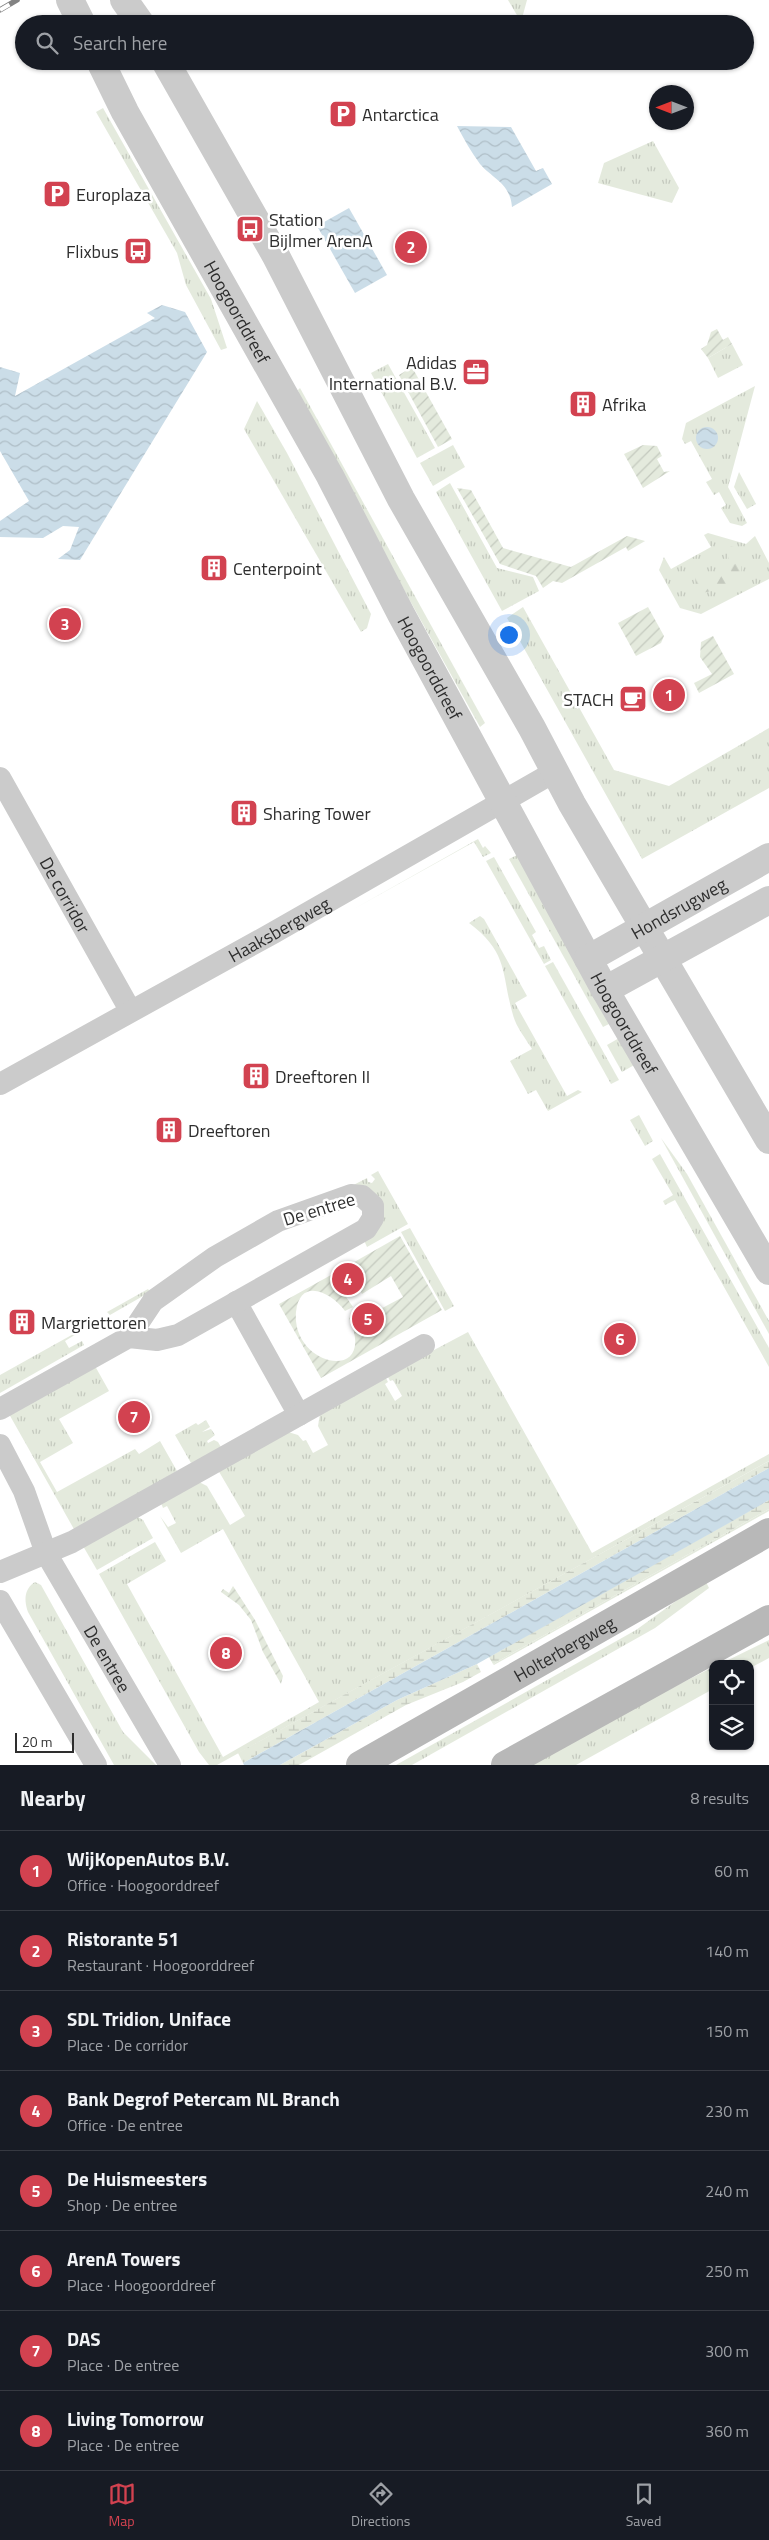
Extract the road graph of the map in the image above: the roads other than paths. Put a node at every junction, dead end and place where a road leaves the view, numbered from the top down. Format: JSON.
{"nodes":[{"id":1,"x":70,"y":0,"type":"edge"},
{"id":2,"x":124,"y":0,"type":"edge"},
{"id":3,"x":78,"y":15,"type":"edge"},
{"id":4,"x":135,"y":15,"type":"edge"},
{"id":5,"x":105,"y":70,"type":"edge"},
{"id":6,"x":170,"y":70,"type":"edge"},
{"id":7,"x":556,"y":771,"type":"junction"},
{"id":8,"x":0,"y":778,"type":"edge"},
{"id":9,"x":502,"y":801,"type":"junction"},
{"id":10,"x":769,"y":857,"type":"edge"},
{"id":11,"x":769,"y":900,"type":"edge"},
{"id":12,"x":645,"y":927,"type":"junction"},
{"id":13,"x":588,"y":959,"type":"junction"},
{"id":14,"x":662,"y":960,"type":"junction"},
{"id":15,"x":605,"y":990,"type":"junction"},
{"id":16,"x":130,"y":1010,"type":"junction"},
{"id":17,"x":0,"y":1084,"type":"edge"},
{"id":18,"x":769,"y":1140,"type":"edge"},
{"id":19,"x":769,"y":1271,"type":"edge"},
{"id":20,"x":236,"y":1302,"type":"junction"},
{"id":21,"x":129,"y":1337,"type":"junction"},
{"id":22,"x":424,"y":1344,"type":"dead end"},
{"id":23,"x":0,"y":1409,"type":"edge"},
{"id":24,"x":299,"y":1415,"type":"junction"},
{"id":25,"x":0,"y":1445,"type":"edge"},
{"id":26,"x":769,"y":1532,"type":"edge"},
{"id":27,"x":46,"y":1553,"type":"junction"},
{"id":28,"x":0,"y":1572,"type":"edge"},
{"id":29,"x":0,"y":1601,"type":"edge"},
{"id":30,"x":769,"y":1619,"type":"edge"},
{"id":31,"x":96,"y":1765,"type":"edge"},
{"id":32,"x":170,"y":1765,"type":"edge"},
{"id":33,"x":360,"y":1765,"type":"edge"},
{"id":34,"x":505,"y":1765,"type":"edge"}],
"edges":[{"from":1,"to":3,"type":"street"},
{"from":2,"to":4,"type":"street"},
{"from":5,"to":9,"type":"street","name":"Hoogoorddreef"},
{"from":6,"to":7,"type":"street"},
{"from":7,"to":9,"type":"street","name":"Haaksbergweg"},
{"from":7,"to":12,"type":"street"},
{"from":8,"to":16,"type":"street","name":"De corridor"},
{"from":9,"to":13,"type":"street","name":"Hoogoorddreef"},
{"from":9,"to":16,"type":"street","name":"Haaksbergweg"},
{"from":10,"to":12,"type":"street","name":"Hondsrugweg"},
{"from":11,"to":14,"type":"street"},
{"from":12,"to":13,"type":"street","name":"Hondsrugweg"},
{"from":12,"to":14,"type":"street"},
{"from":13,"to":15,"type":"street","name":"Hoogoorddreef"},
{"from":14,"to":15,"type":"street"},
{"from":14,"to":18,"type":"street"},
{"from":15,"to":19,"type":"street","name":"Hoogoorddreef"},
{"from":16,"to":17,"type":"street","name":"Haaksbergweg"},
{"from":20,"to":21,"type":"street","name":"De entree"},
{"from":20,"to":21,"type":"street","name":"De entree"},
{"from":20,"to":24,"type":"street"},
{"from":21,"to":23,"type":"street"},
{"from":22,"to":24,"type":"street"},
{"from":24,"to":27,"type":"street"},
{"from":25,"to":27,"type":"street","name":"De entree"},
{"from":26,"to":33,"type":"main road","name":"Holterbergweg"},
{"from":27,"to":28,"type":"street"},
{"from":27,"to":32,"type":"street","name":"De entree"},
{"from":29,"to":31,"type":"street"},
{"from":30,"to":34,"type":"main road"}]}
